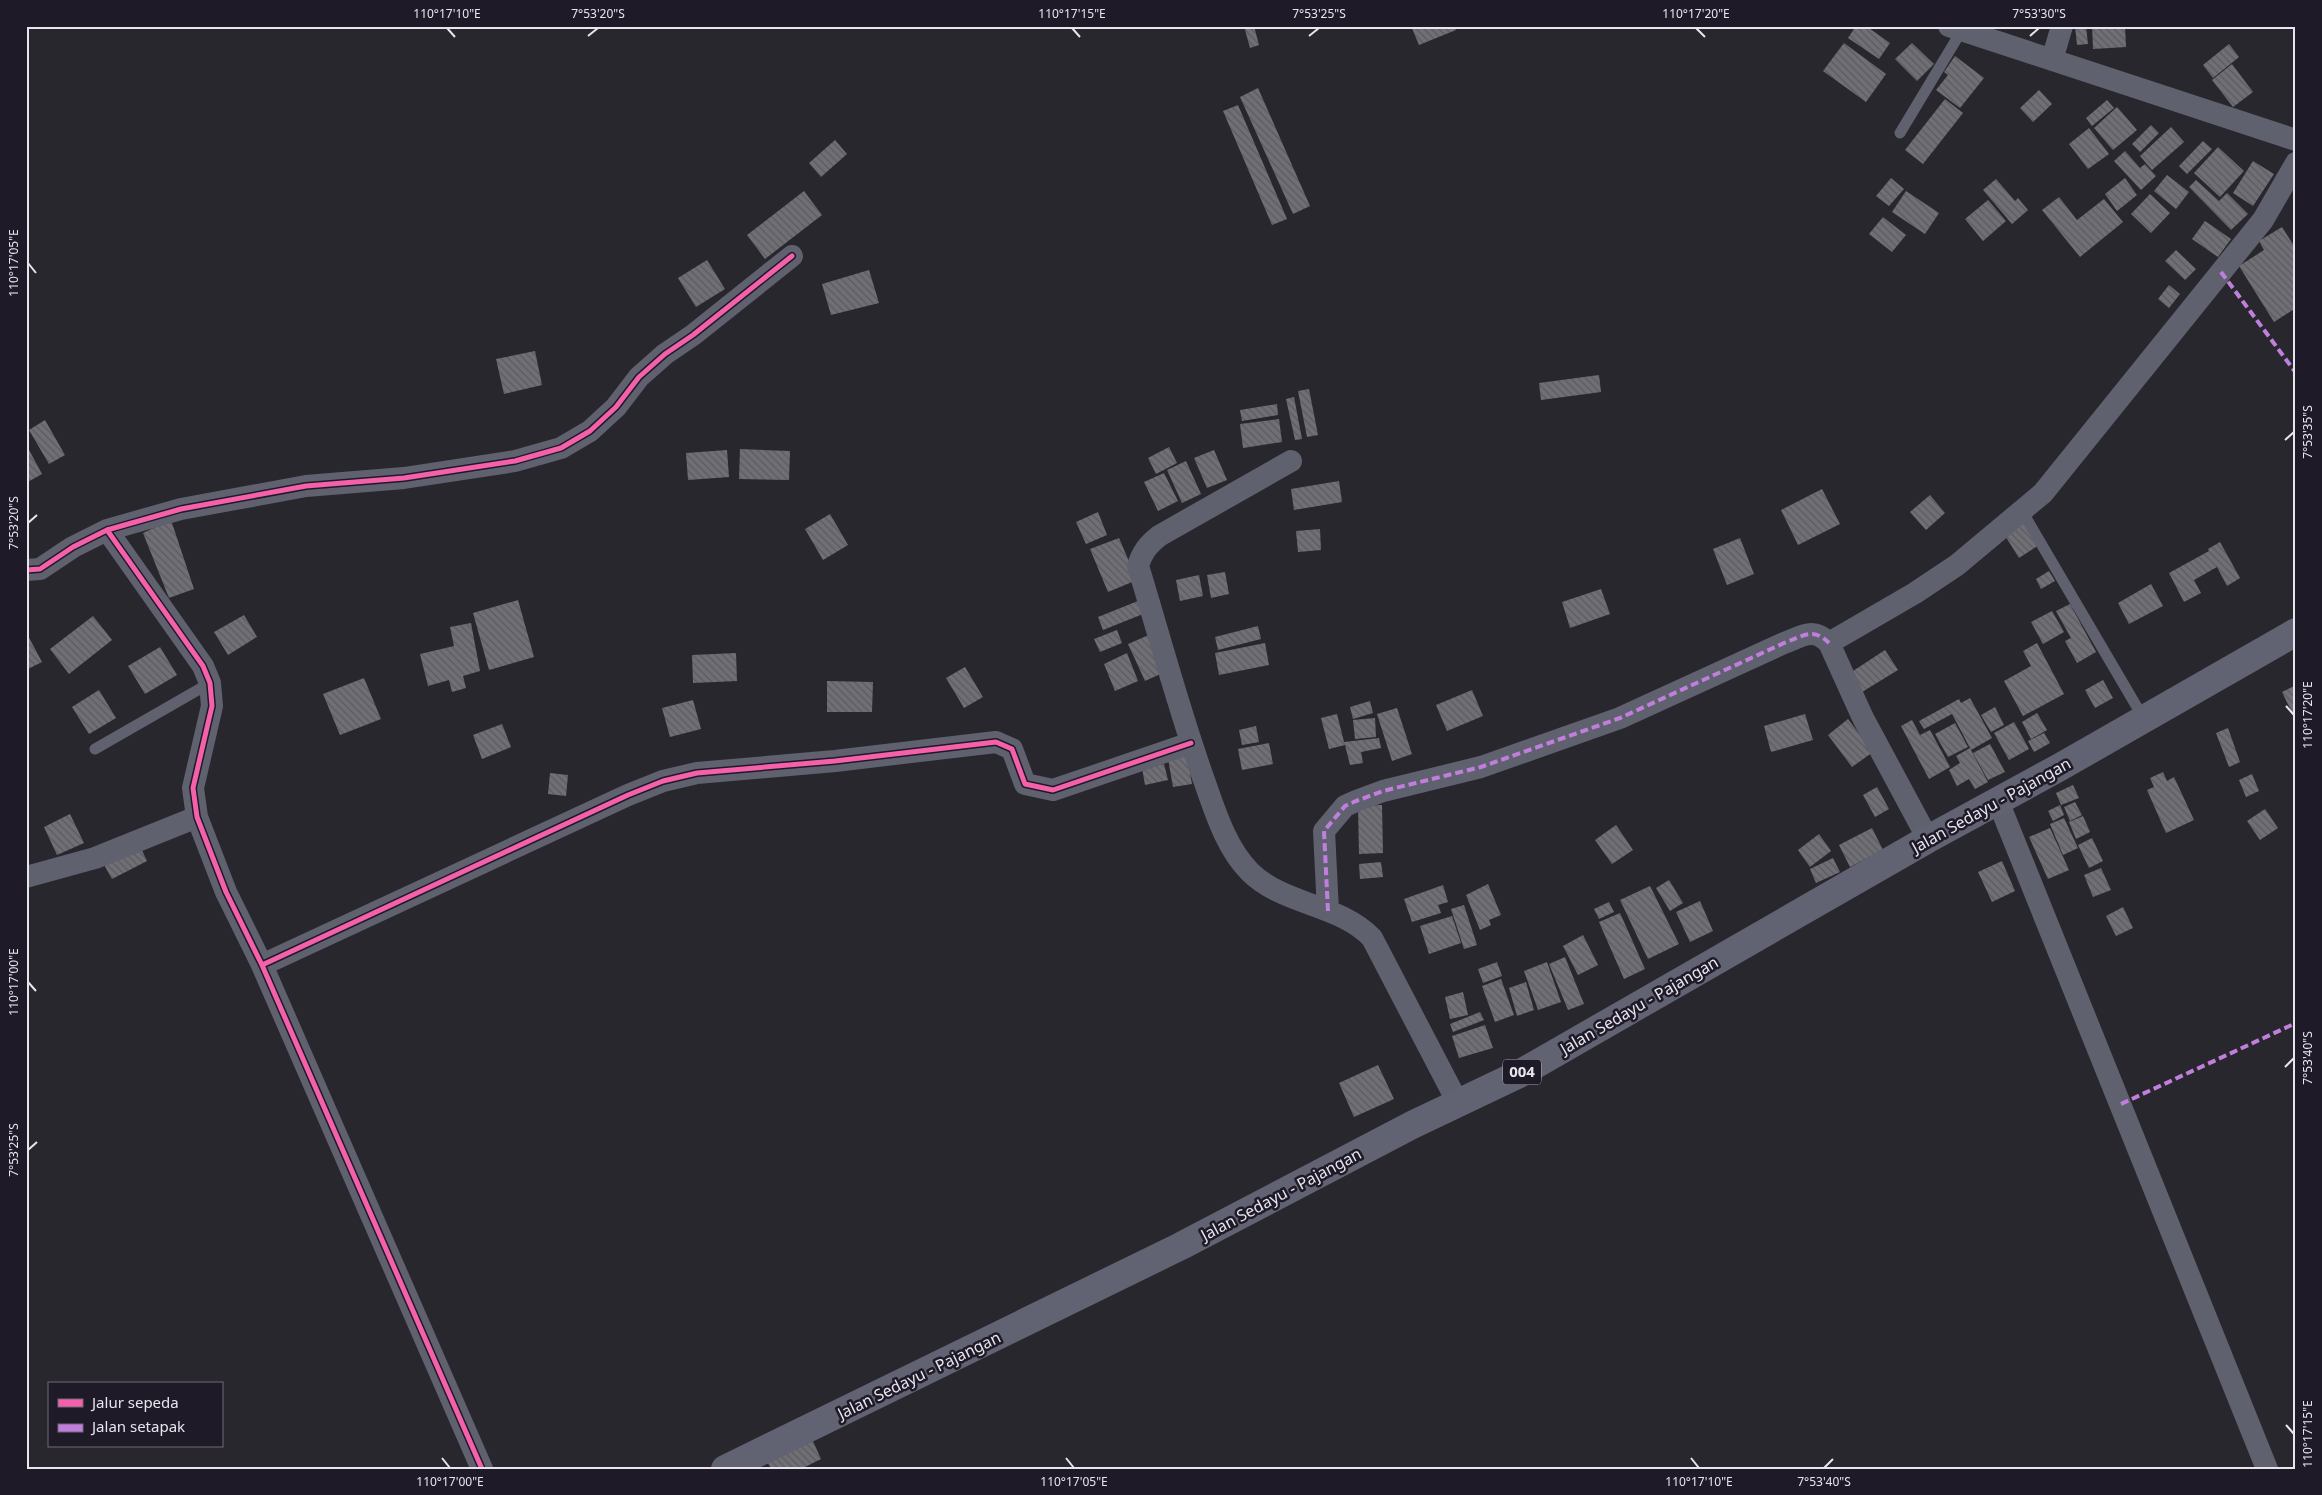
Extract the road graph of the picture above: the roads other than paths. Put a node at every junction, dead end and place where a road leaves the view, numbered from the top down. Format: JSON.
{"nodes":[{"id":1,"x":2062,"y":26,"type":"edge"},
{"id":2,"x":1956,"y":28,"type":"edge"},
{"id":3,"x":2052,"y":60,"type":"junction"},
{"id":4,"x":1900,"y":134,"type":"dead end"},
{"id":5,"x":2296,"y":140,"type":"edge"},
{"id":6,"x":2296,"y":163,"type":"edge"},
{"id":7,"x":792,"y":256,"type":"dead end"},
{"id":8,"x":1291,"y":461,"type":"dead end"},
{"id":9,"x":2022,"y":511,"type":"junction"},
{"id":10,"x":108,"y":530,"type":"junction"},
{"id":11,"x":26,"y":570,"type":"edge"},
{"id":12,"x":2296,"y":632,"type":"edge"},
{"id":13,"x":1829,"y":643,"type":"junction"},
{"id":14,"x":210,"y":683,"type":"junction"},
{"id":15,"x":2144,"y":719,"type":"junction"},
{"id":16,"x":1191,"y":743,"type":"junction"},
{"id":17,"x":95,"y":749,"type":"dead end"},
{"id":18,"x":1998,"y":801,"type":"junction"},
{"id":19,"x":198,"y":817,"type":"junction"},
{"id":20,"x":1928,"y":839,"type":"junction"},
{"id":21,"x":26,"y":877,"type":"edge"},
{"id":22,"x":1328,"y":911,"type":"junction"},
{"id":23,"x":262,"y":965,"type":"junction"},
{"id":24,"x":1458,"y":1103,"type":"junction"},
{"id":25,"x":482,"y":1469,"type":"edge"},
{"id":26,"x":725,"y":1469,"type":"edge"},
{"id":27,"x":2267,"y":1469,"type":"edge"}],
"edges":[{"from":1,"to":3,"type":"street"},
{"from":2,"to":3,"type":"street"},
{"from":2,"to":4,"type":"lane"},
{"from":3,"to":5,"type":"street"},
{"from":6,"to":9,"type":"street"},
{"from":7,"to":10,"type":"street"},
{"from":8,"to":16,"type":"street"},
{"from":9,"to":13,"type":"street"},
{"from":9,"to":15,"type":"lane"},
{"from":10,"to":11,"type":"street"},
{"from":10,"to":14,"type":"street"},
{"from":12,"to":15,"type":"main road","name":"Jalan Sedayu - Pajangan","number":"004"},
{"from":13,"to":20,"type":"street"},
{"from":13,"to":22,"type":"street"},
{"from":14,"to":17,"type":"lane"},
{"from":14,"to":19,"type":"street"},
{"from":15,"to":18,"type":"main road","name":"Jalan Sedayu - Pajangan","number":"004"},
{"from":16,"to":22,"type":"street"},
{"from":16,"to":23,"type":"street"},
{"from":18,"to":20,"type":"main road","name":"Jalan Sedayu - Pajangan","number":"004"},
{"from":18,"to":27,"type":"street"},
{"from":19,"to":21,"type":"street"},
{"from":19,"to":23,"type":"street"},
{"from":20,"to":24,"type":"main road","name":"Jalan Sedayu - Pajangan","number":"004"},
{"from":22,"to":24,"type":"street"},
{"from":23,"to":25,"type":"street"},
{"from":24,"to":26,"type":"main road","name":"Jalan Sedayu - Pajangan","number":"004"}]}
